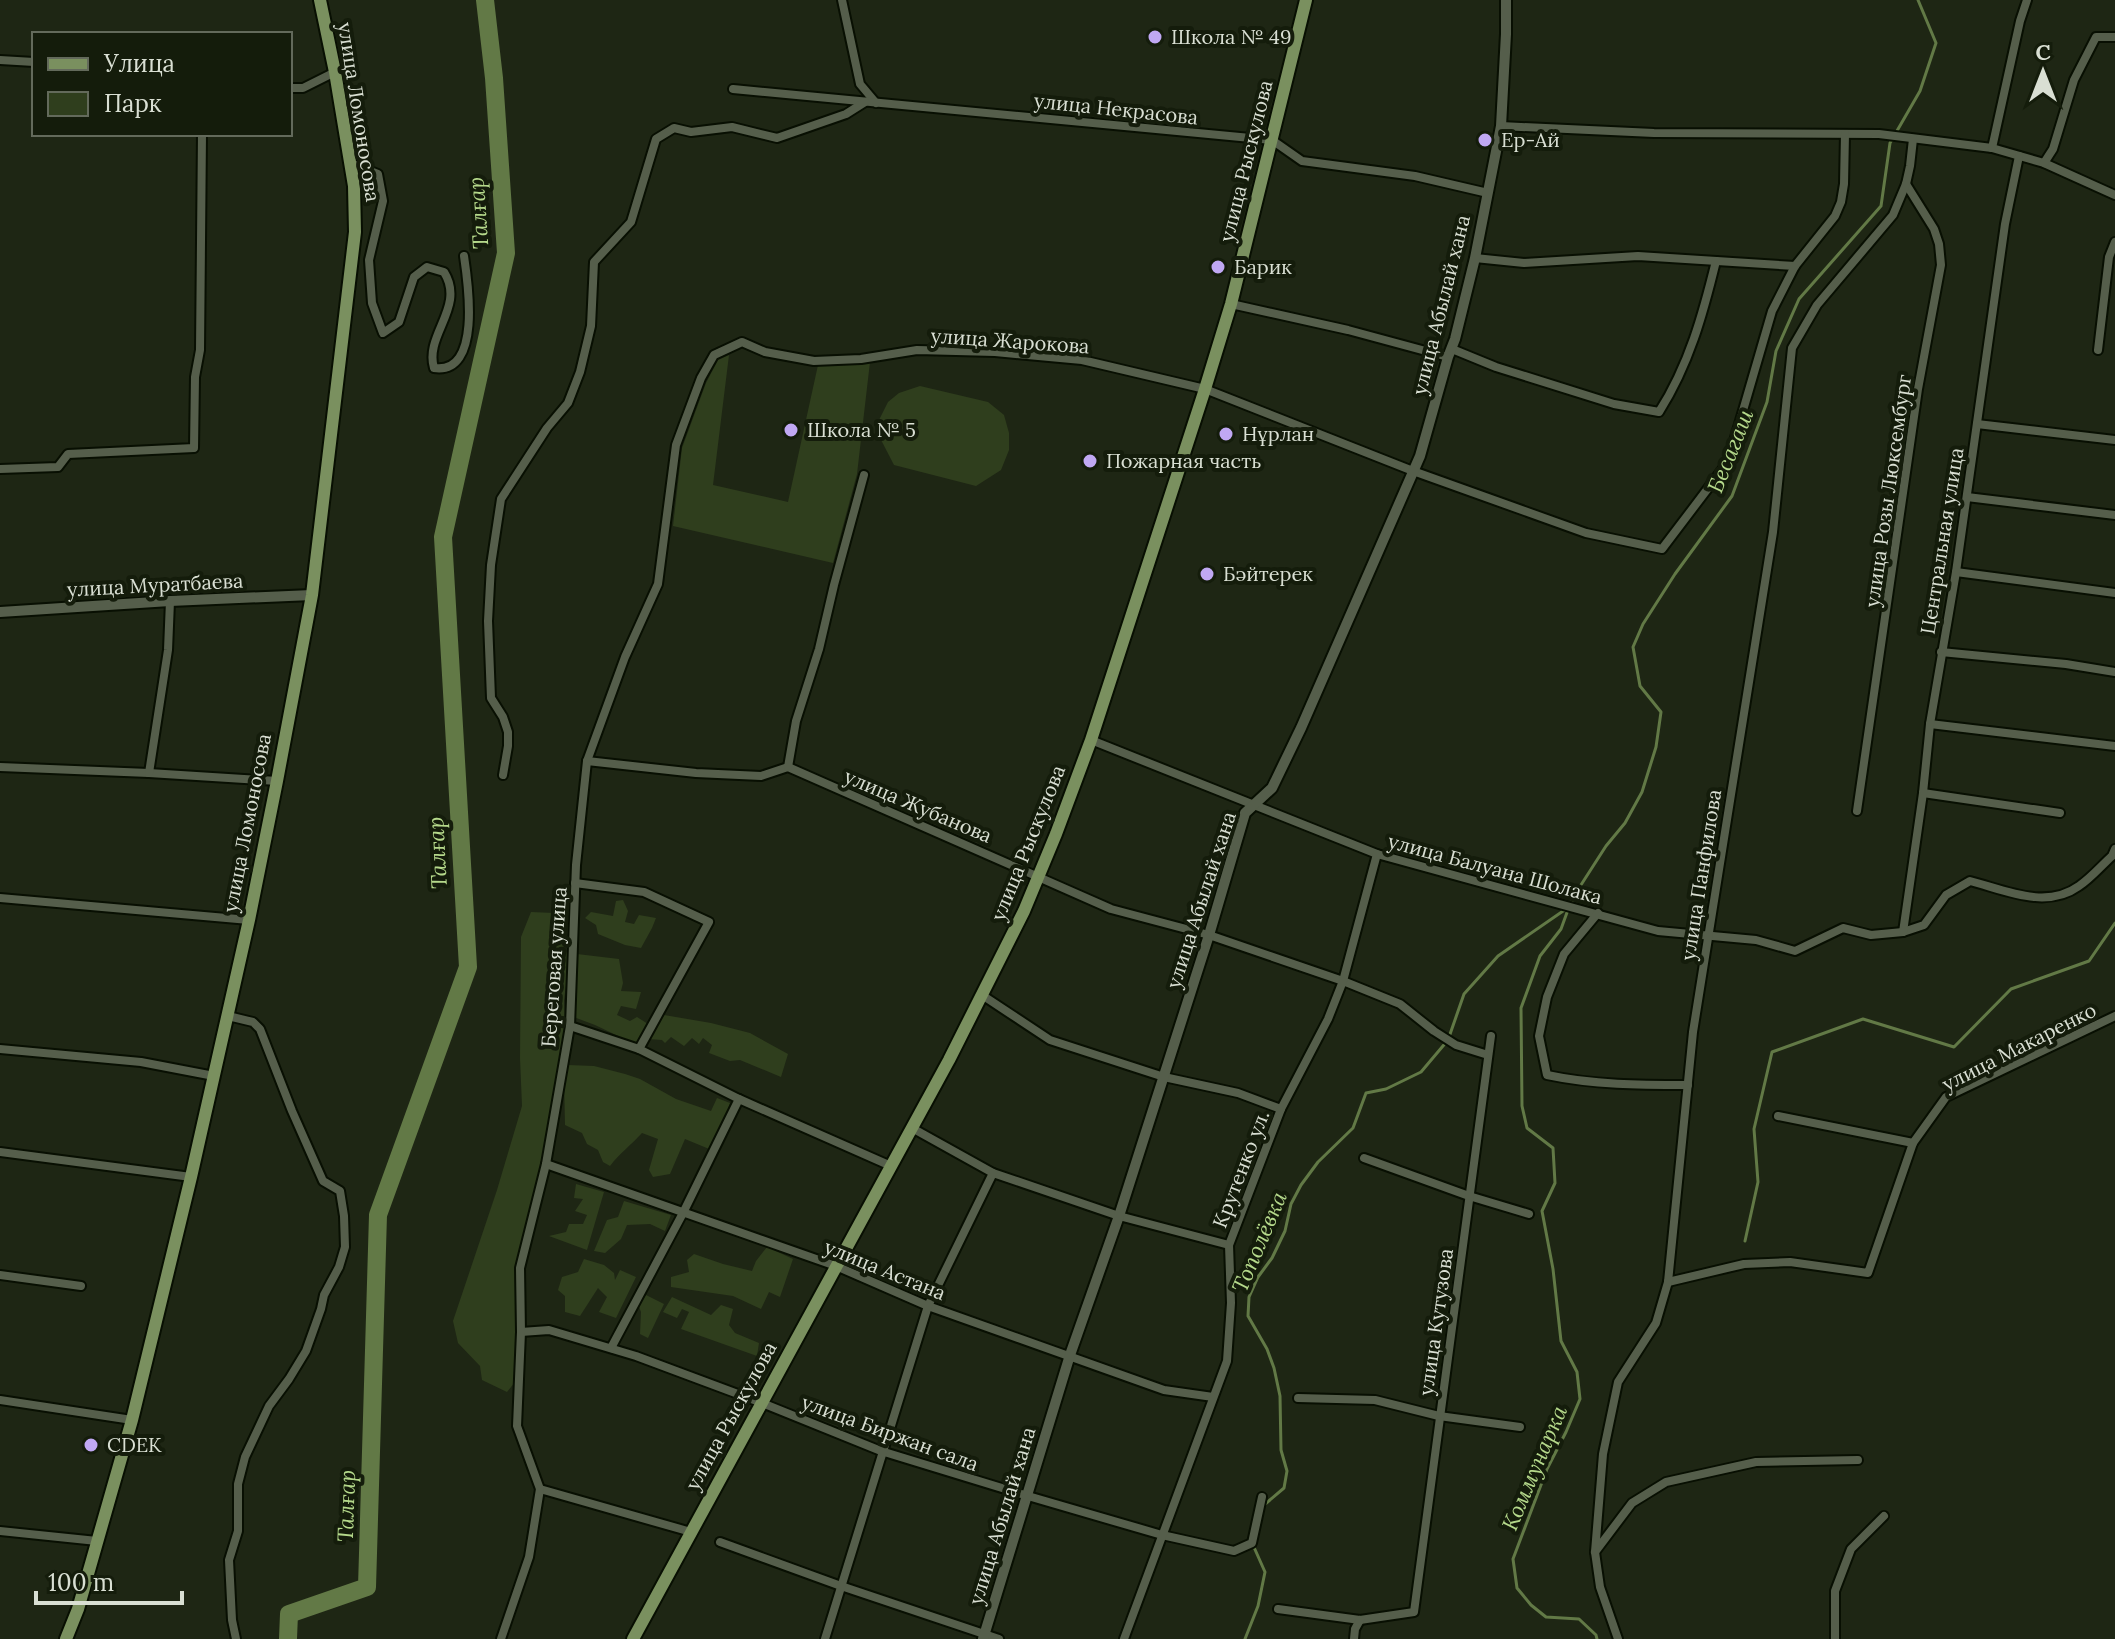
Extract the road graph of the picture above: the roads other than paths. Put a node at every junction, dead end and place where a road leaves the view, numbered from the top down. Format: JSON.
{"nodes":[{"id":1,"x":320,"y":0,"type":"edge"},
{"id":2,"x":842,"y":0,"type":"edge"},
{"id":3,"x":1306,"y":0,"type":"edge"},
{"id":4,"x":1506,"y":0,"type":"edge"},
{"id":5,"x":2027,"y":0,"type":"edge"},
{"id":6,"x":2115,"y":37,"type":"edge"},
{"id":7,"x":0,"y":60,"type":"edge"},
{"id":8,"x":32,"y":62,"type":"edge"},
{"id":9,"x":335,"y":72,"type":"junction"},
{"id":10,"x":292,"y":88,"type":"edge"},
{"id":11,"x":733,"y":89,"type":"dead end"},
{"id":12,"x":865,"y":102,"type":"junction"},
{"id":13,"x":876,"y":103,"type":"junction"},
{"id":14,"x":1501,"y":126,"type":"junction"},
{"id":15,"x":1845,"y":134,"type":"junction"},
{"id":16,"x":202,"y":136,"type":"edge"},
{"id":17,"x":1908,"y":138,"type":"junction"},
{"id":18,"x":1272,"y":140,"type":"junction"},
{"id":19,"x":1992,"y":148,"type":"junction"},
{"id":20,"x":2019,"y":156,"type":"junction"},
{"id":21,"x":350,"y":163,"type":"junction"},
{"id":22,"x":2044,"y":163,"type":"junction"},
{"id":23,"x":1906,"y":184,"type":"junction"},
{"id":24,"x":1488,"y":193,"type":"junction"},
{"id":25,"x":2115,"y":195,"type":"edge"},
{"id":26,"x":2115,"y":242,"type":"edge"},
{"id":27,"x":464,"y":256,"type":"dead end"},
{"id":28,"x":1475,"y":258,"type":"junction"},
{"id":29,"x":1716,"y":261,"type":"junction"},
{"id":30,"x":1795,"y":266,"type":"junction"},
{"id":31,"x":1231,"y":304,"type":"junction"},
{"id":32,"x":2098,"y":350,"type":"dead end"},
{"id":33,"x":1450,"y":353,"type":"junction"},
{"id":34,"x":714,"y":355,"type":"joint"},
{"id":35,"x":1205,"y":389,"type":"junction"},
{"id":36,"x":1977,"y":424,"type":"junction"},
{"id":37,"x":2115,"y":440,"type":"edge"},
{"id":38,"x":0,"y":469,"type":"edge"},
{"id":39,"x":1413,"y":471,"type":"junction"},
{"id":40,"x":864,"y":475,"type":"dead end"},
{"id":41,"x":1967,"y":497,"type":"junction"},
{"id":42,"x":2115,"y":515,"type":"edge"},
{"id":43,"x":1956,"y":572,"type":"junction"},
{"id":44,"x":2115,"y":593,"type":"edge"},
{"id":45,"x":312,"y":595,"type":"junction"},
{"id":46,"x":170,"y":601,"type":"junction"},
{"id":47,"x":0,"y":612,"type":"edge"},
{"id":48,"x":1941,"y":652,"type":"junction"},
{"id":49,"x":2115,"y":672,"type":"edge"},
{"id":50,"x":1930,"y":724,"type":"junction"},
{"id":51,"x":1091,"y":740,"type":"junction"},
{"id":52,"x":2115,"y":746,"type":"edge"},
{"id":53,"x":587,"y":761,"type":"junction"},
{"id":54,"x":0,"y":767,"type":"edge"},
{"id":55,"x":788,"y":767,"type":"junction"},
{"id":56,"x":149,"y":773,"type":"junction"},
{"id":57,"x":503,"y":775,"type":"dead end"},
{"id":58,"x":277,"y":781,"type":"junction"},
{"id":59,"x":1923,"y":793,"type":"junction"},
{"id":60,"x":1255,"y":805,"type":"junction"},
{"id":61,"x":1857,"y":811,"type":"dead end"},
{"id":62,"x":2060,"y":813,"type":"dead end"},
{"id":63,"x":2113,"y":852,"type":"edge"},
{"id":64,"x":1377,"y":854,"type":"junction"},
{"id":65,"x":1039,"y":875,"type":"junction"},
{"id":66,"x":575,"y":883,"type":"junction"},
{"id":67,"x":0,"y":898,"type":"edge"},
{"id":68,"x":1598,"y":913,"type":"junction"},
{"id":69,"x":249,"y":920,"type":"junction"},
{"id":70,"x":1903,"y":932,"type":"junction"},
{"id":71,"x":1209,"y":935,"type":"junction"},
{"id":72,"x":1708,"y":935,"type":"junction"},
{"id":73,"x":1343,"y":981,"type":"junction"},
{"id":74,"x":982,"y":995,"type":"junction"},
{"id":75,"x":228,"y":1016,"type":"junction"},
{"id":76,"x":2115,"y":1016,"type":"edge"},
{"id":77,"x":570,"y":1026,"type":"junction"},
{"id":78,"x":1491,"y":1036,"type":"dead end"},
{"id":79,"x":0,"y":1049,"type":"edge"},
{"id":80,"x":639,"y":1049,"type":"junction"},
{"id":81,"x":1488,"y":1055,"type":"junction"},
{"id":82,"x":214,"y":1076,"type":"junction"},
{"id":83,"x":1164,"y":1077,"type":"junction"},
{"id":84,"x":1688,"y":1085,"type":"junction"},
{"id":85,"x":739,"y":1099,"type":"junction"},
{"id":86,"x":1281,"y":1109,"type":"junction"},
{"id":87,"x":1778,"y":1116,"type":"dead end"},
{"id":88,"x":912,"y":1128,"type":"junction"},
{"id":89,"x":1913,"y":1143,"type":"junction"},
{"id":90,"x":0,"y":1152,"type":"edge"},
{"id":91,"x":1364,"y":1158,"type":"dead end"},
{"id":92,"x":546,"y":1164,"type":"junction"},
{"id":93,"x":891,"y":1166,"type":"junction"},
{"id":94,"x":993,"y":1173,"type":"junction"},
{"id":95,"x":191,"y":1177,"type":"junction"},
{"id":96,"x":1469,"y":1196,"type":"junction"},
{"id":97,"x":683,"y":1213,"type":"junction"},
{"id":98,"x":1529,"y":1214,"type":"dead end"},
{"id":99,"x":1119,"y":1216,"type":"junction"},
{"id":100,"x":1229,"y":1245,"type":"junction"},
{"id":101,"x":836,"y":1266,"type":"junction"},
{"id":102,"x":0,"y":1275,"type":"edge"},
{"id":103,"x":1668,"y":1282,"type":"junction"},
{"id":104,"x":81,"y":1286,"type":"dead end"},
{"id":105,"x":928,"y":1306,"type":"junction"},
{"id":106,"x":521,"y":1332,"type":"junction"},
{"id":107,"x":611,"y":1348,"type":"junction"},
{"id":108,"x":1070,"y":1355,"type":"junction"},
{"id":109,"x":1213,"y":1397,"type":"junction"},
{"id":110,"x":1298,"y":1398,"type":"dead end"},
{"id":111,"x":0,"y":1400,"type":"edge"},
{"id":112,"x":762,"y":1403,"type":"junction"},
{"id":113,"x":1439,"y":1416,"type":"junction"},
{"id":114,"x":132,"y":1420,"type":"junction"},
{"id":115,"x":1520,"y":1427,"type":"dead end"},
{"id":116,"x":881,"y":1451,"type":"junction"},
{"id":117,"x":1858,"y":1460,"type":"dead end"},
{"id":118,"x":540,"y":1489,"type":"junction"},
{"id":119,"x":1028,"y":1496,"type":"junction"},
{"id":120,"x":1262,"y":1497,"type":"dead end"},
{"id":121,"x":1884,"y":1516,"type":"dead end"},
{"id":122,"x":0,"y":1531,"type":"edge"},
{"id":123,"x":691,"y":1532,"type":"junction"},
{"id":124,"x":1162,"y":1535,"type":"junction"},
{"id":125,"x":97,"y":1541,"type":"junction"},
{"id":126,"x":720,"y":1542,"type":"dead end"},
{"id":127,"x":1595,"y":1552,"type":"junction"},
{"id":128,"x":841,"y":1586,"type":"junction"},
{"id":129,"x":1278,"y":1609,"type":"dead end"},
{"id":130,"x":1360,"y":1620,"type":"junction"},
{"id":131,"x":984,"y":1636,"type":"edge"},
{"id":132,"x":66,"y":1639,"type":"edge"},
{"id":133,"x":236,"y":1639,"type":"edge"},
{"id":134,"x":501,"y":1639,"type":"edge"},
{"id":135,"x":633,"y":1639,"type":"edge"},
{"id":136,"x":825,"y":1639,"type":"edge"},
{"id":137,"x":999,"y":1639,"type":"edge"},
{"id":138,"x":1124,"y":1639,"type":"edge"},
{"id":139,"x":1354,"y":1639,"type":"edge"},
{"id":140,"x":1618,"y":1639,"type":"edge"},
{"id":141,"x":1835,"y":1639,"type":"edge"}],
"edges":[{"from":1,"to":9,"type":"main road","name":"улица Ломоносова"},
{"from":2,"to":13,"type":"street"},
{"from":3,"to":18,"type":"main road","name":"улица Рыскулова"},
{"from":4,"to":14,"type":"street","name":"улица Абылай хана"},
{"from":5,"to":19,"type":"street"},
{"from":6,"to":22,"type":"street"},
{"from":7,"to":8,"type":"street"},
{"from":9,"to":10,"type":"street"},
{"from":9,"to":21,"type":"main road","name":"улица Ломоносова"},
{"from":11,"to":12,"type":"street","name":"улица Некрасова"},
{"from":12,"to":13,"type":"street","name":"улица Некрасова"},
{"from":12,"to":57,"type":"street"},
{"from":13,"to":18,"type":"street","name":"улица Некрасова"},
{"from":14,"to":15,"type":"street"},
{"from":14,"to":24,"type":"street","name":"улица Абылай хана"},
{"from":15,"to":17,"type":"street"},
{"from":15,"to":30,"type":"street"},
{"from":16,"to":38,"type":"street"},
{"from":17,"to":19,"type":"street"},
{"from":17,"to":23,"type":"street","name":"улица Панфилова"},
{"from":18,"to":24,"type":"street","name":"улица Некрасова"},
{"from":18,"to":31,"type":"main road","name":"улица Рыскулова"},
{"from":19,"to":20,"type":"street"},
{"from":20,"to":22,"type":"street"},
{"from":20,"to":36,"type":"street","name":"Центральная улица"},
{"from":21,"to":27,"type":"street"},
{"from":21,"to":45,"type":"main road","name":"улица Ломоносова"},
{"from":22,"to":25,"type":"street"},
{"from":23,"to":61,"type":"street","name":"улица Розы Люксембург"},
{"from":23,"to":72,"type":"street","name":"улица Панфилова"},
{"from":24,"to":28,"type":"street","name":"улица Абылай хана"},
{"from":26,"to":32,"type":"street"},
{"from":28,"to":29,"type":"street"},
{"from":28,"to":33,"type":"street","name":"улица Абылай хана"},
{"from":29,"to":30,"type":"street"},
{"from":29,"to":33,"type":"street"},
{"from":30,"to":39,"type":"street","name":"улица Жарокова"},
{"from":31,"to":33,"type":"street"},
{"from":31,"to":35,"type":"main road","name":"улица Рыскулова"},
{"from":33,"to":39,"type":"street","name":"улица Абылай хана"},
{"from":34,"to":35,"type":"street","name":"улица Жарокова"},
{"from":34,"to":53,"type":"street","name":"Береговая улица"},
{"from":35,"to":39,"type":"street","name":"улица Жарокова"},
{"from":35,"to":51,"type":"main road","name":"улица Рыскулова"},
{"from":36,"to":37,"type":"street"},
{"from":36,"to":41,"type":"street","name":"Центральная улица"},
{"from":39,"to":60,"type":"street","name":"улица Абылай хана"},
{"from":40,"to":55,"type":"street"},
{"from":41,"to":42,"type":"street"},
{"from":41,"to":43,"type":"street","name":"Центральная улица"},
{"from":43,"to":44,"type":"street"},
{"from":43,"to":48,"type":"street","name":"Центральная улица"},
{"from":45,"to":46,"type":"street","name":"улица Муратбаева"},
{"from":45,"to":58,"type":"main road","name":"улица Ломоносова"},
{"from":46,"to":47,"type":"street","name":"улица Муратбаева"},
{"from":46,"to":56,"type":"street"},
{"from":48,"to":49,"type":"street"},
{"from":48,"to":50,"type":"street","name":"Центральная улица"},
{"from":50,"to":52,"type":"street"},
{"from":50,"to":59,"type":"street","name":"Центральная улица"},
{"from":51,"to":60,"type":"street","name":"улица Балуана Шолака"},
{"from":51,"to":65,"type":"main road","name":"улица Рыскулова"},
{"from":53,"to":55,"type":"street"},
{"from":53,"to":66,"type":"street","name":"Береговая улица"},
{"from":54,"to":56,"type":"street"},
{"from":55,"to":65,"type":"street","name":"улица Жубанова"},
{"from":56,"to":58,"type":"street"},
{"from":58,"to":69,"type":"main road","name":"улица Ломоносова"},
{"from":59,"to":62,"type":"street"},
{"from":59,"to":70,"type":"street","name":"Центральная улица"},
{"from":60,"to":64,"type":"street","name":"улица Балуана Шолака"},
{"from":60,"to":71,"type":"street","name":"улица Абылай хана"},
{"from":63,"to":70,"type":"street"},
{"from":64,"to":68,"type":"street","name":"улица Балуана Шолака"},
{"from":64,"to":73,"type":"street","name":"Крутенко ул."},
{"from":65,"to":71,"type":"street","name":"улица Жубанова"},
{"from":65,"to":74,"type":"main road","name":"улица Рыскулова"},
{"from":66,"to":77,"type":"street","name":"Береговая улица"},
{"from":66,"to":80,"type":"street"},
{"from":67,"to":69,"type":"street"},
{"from":68,"to":72,"type":"street","name":"улица Балуана Шолака"},
{"from":68,"to":84,"type":"street"},
{"from":69,"to":75,"type":"main road","name":"улица Ломоносова"},
{"from":70,"to":72,"type":"street","name":"улица Балуана Шолака"},
{"from":71,"to":73,"type":"street","name":"улица Жубанова"},
{"from":71,"to":83,"type":"street","name":"улица Абылай хана"},
{"from":72,"to":84,"type":"street","name":"улица Панфилова"},
{"from":73,"to":81,"type":"street","name":"улица Жубанова"},
{"from":73,"to":86,"type":"street","name":"Крутенко ул."},
{"from":74,"to":83,"type":"street"},
{"from":74,"to":88,"type":"main road","name":"улица Рыскулова"},
{"from":75,"to":82,"type":"main road","name":"улица Ломоносова"},
{"from":75,"to":133,"type":"street"},
{"from":76,"to":89,"type":"street","name":"улица Макаренко"},
{"from":77,"to":80,"type":"street"},
{"from":77,"to":92,"type":"street","name":"Береговая улица"},
{"from":78,"to":81,"type":"street","name":"улица Кутузова"},
{"from":79,"to":82,"type":"street"},
{"from":80,"to":85,"type":"street"},
{"from":81,"to":96,"type":"street","name":"улица Кутузова"},
{"from":82,"to":95,"type":"main road","name":"улица Ломоносова"},
{"from":83,"to":86,"type":"street"},
{"from":83,"to":99,"type":"street","name":"улица Абылай хана"},
{"from":84,"to":103,"type":"street","name":"улица Панфилова"},
{"from":85,"to":93,"type":"street"},
{"from":85,"to":97,"type":"street"},
{"from":86,"to":100,"type":"street","name":"Крутенко ул."},
{"from":87,"to":89,"type":"street"},
{"from":88,"to":93,"type":"main road","name":"улица Рыскулова"},
{"from":88,"to":94,"type":"street"},
{"from":89,"to":103,"type":"street","name":"улица Макаренко"},
{"from":90,"to":95,"type":"street"},
{"from":91,"to":96,"type":"street"},
{"from":92,"to":97,"type":"street","name":"улица Астана"},
{"from":92,"to":106,"type":"street","name":"Береговая улица"},
{"from":93,"to":101,"type":"main road","name":"улица Рыскулова"},
{"from":94,"to":99,"type":"street"},
{"from":94,"to":105,"type":"street"},
{"from":95,"to":114,"type":"main road","name":"улица Ломоносова"},
{"from":96,"to":98,"type":"street"},
{"from":96,"to":113,"type":"street","name":"улица Кутузова"},
{"from":97,"to":101,"type":"street","name":"улица Астана"},
{"from":97,"to":107,"type":"street"},
{"from":99,"to":100,"type":"street"},
{"from":99,"to":108,"type":"street","name":"улица Абылай хана"},
{"from":100,"to":109,"type":"street","name":"Крутенко ул."},
{"from":101,"to":105,"type":"street","name":"улица Астана"},
{"from":101,"to":112,"type":"main road","name":"улица Рыскулова"},
{"from":102,"to":104,"type":"street"},
{"from":103,"to":127,"type":"street","name":"улица Панфилова"},
{"from":105,"to":108,"type":"street","name":"улица Астана"},
{"from":105,"to":116,"type":"street"},
{"from":106,"to":107,"type":"street","name":"улица Биржан сала"},
{"from":106,"to":118,"type":"street","name":"Береговая улица"},
{"from":107,"to":112,"type":"street","name":"улица Биржан сала"},
{"from":108,"to":109,"type":"street","name":"улица Астана"},
{"from":108,"to":119,"type":"street","name":"улица Абылай хана"},
{"from":109,"to":124,"type":"street","name":"Крутенко ул."},
{"from":110,"to":113,"type":"street"},
{"from":111,"to":114,"type":"street"},
{"from":112,"to":116,"type":"street","name":"улица Биржан сала"},
{"from":112,"to":123,"type":"main road","name":"улица Рыскулова"},
{"from":113,"to":115,"type":"street"},
{"from":113,"to":130,"type":"street","name":"улица Кутузова"},
{"from":114,"to":125,"type":"main road","name":"улица Ломоносова"},
{"from":116,"to":119,"type":"street","name":"улица Биржан сала"},
{"from":116,"to":128,"type":"street"},
{"from":117,"to":127,"type":"street"},
{"from":118,"to":123,"type":"street"},
{"from":118,"to":134,"type":"street","name":"Береговая улица"},
{"from":119,"to":124,"type":"street","name":"улица Биржан сала"},
{"from":119,"to":131,"type":"street","name":"улица Абылай хана"},
{"from":120,"to":124,"type":"street","name":"улица Биржан сала"},
{"from":121,"to":141,"type":"street"},
{"from":122,"to":125,"type":"street"},
{"from":123,"to":135,"type":"main road","name":"улица Рыскулова"},
{"from":124,"to":138,"type":"street","name":"Крутенко ул."},
{"from":125,"to":132,"type":"main road","name":"улица Ломоносова"},
{"from":126,"to":128,"type":"street"},
{"from":127,"to":140,"type":"street","name":"улица Панфилова"},
{"from":128,"to":131,"type":"street"},
{"from":128,"to":136,"type":"street"},
{"from":129,"to":130,"type":"street"},
{"from":130,"to":139,"type":"street"},
{"from":131,"to":137,"type":"street"}]}
